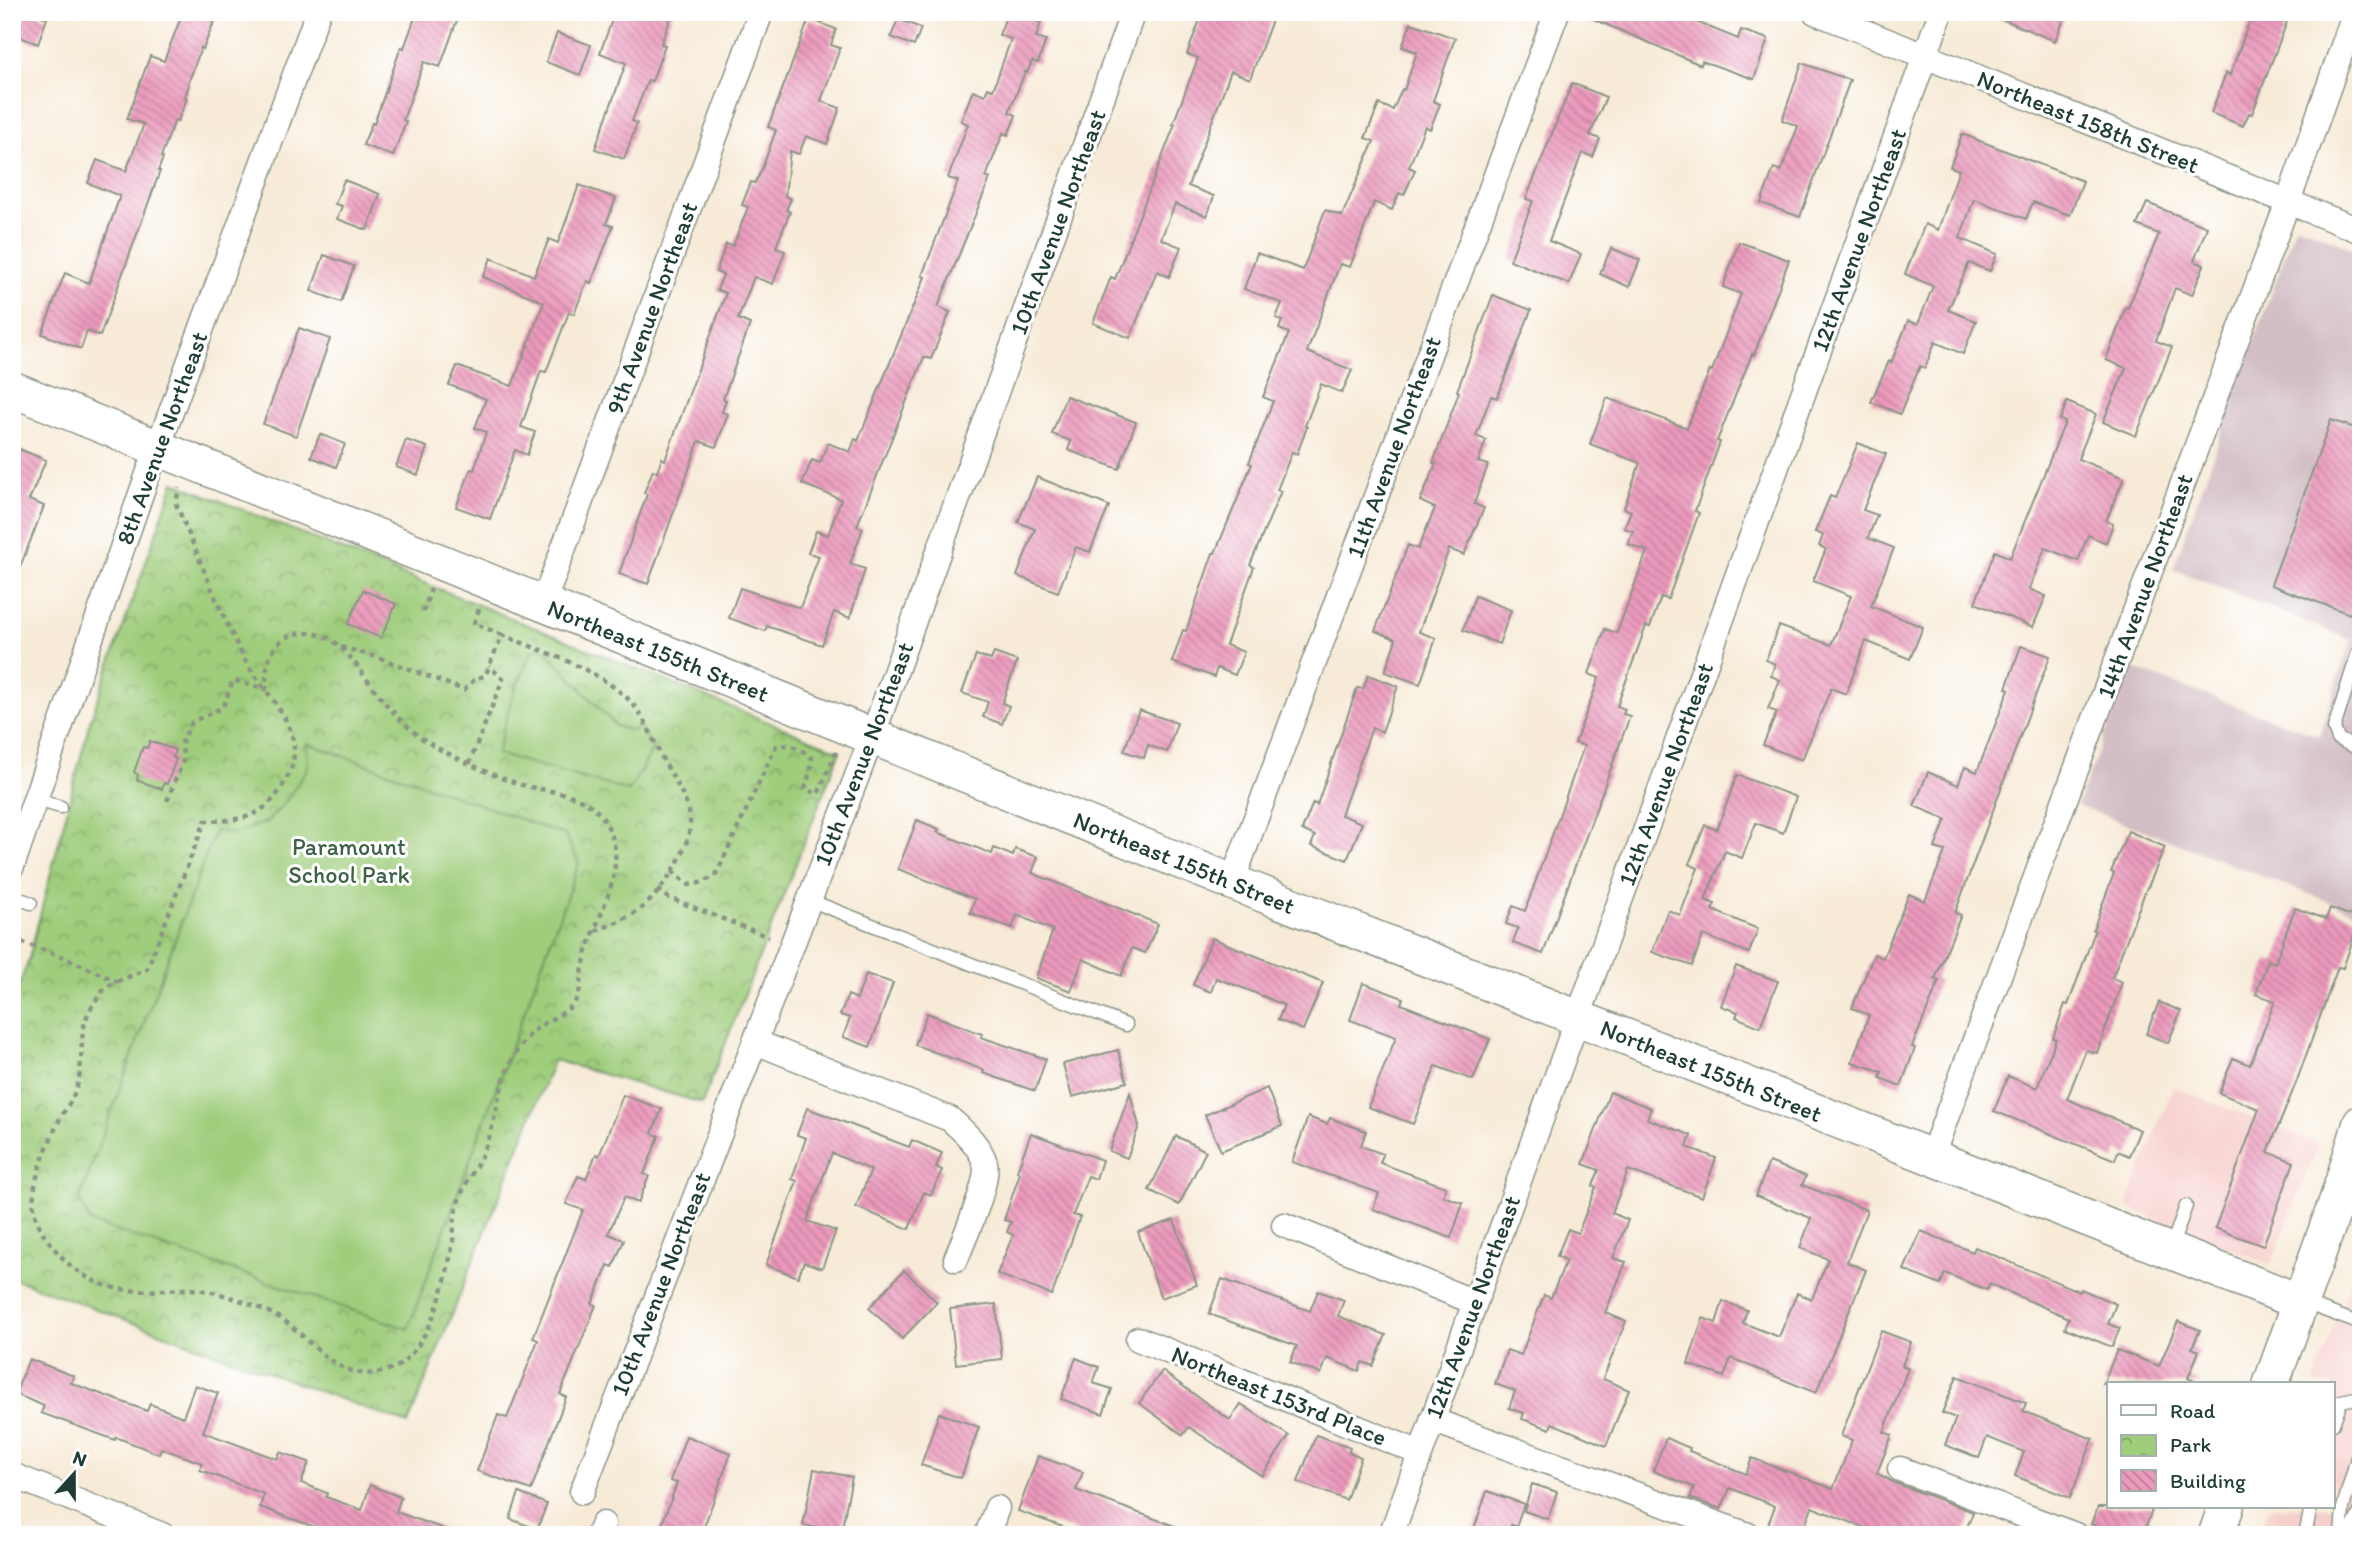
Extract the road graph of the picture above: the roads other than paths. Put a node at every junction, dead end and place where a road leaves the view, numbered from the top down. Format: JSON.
{"nodes":[{"id":1,"x":318,"y":12,"type":"edge"},
{"id":2,"x":761,"y":12,"type":"edge"},
{"id":3,"x":1133,"y":12,"type":"edge"},
{"id":4,"x":1557,"y":12,"type":"edge"},
{"id":5,"x":1815,"y":12,"type":"edge"},
{"id":6,"x":1941,"y":12,"type":"edge"},
{"id":7,"x":2356,"y":12,"type":"edge"},
{"id":8,"x":1925,"y":57,"type":"junction"},
{"id":9,"x":2288,"y":202,"type":"junction"},
{"id":10,"x":2361,"y":231,"type":"edge"},
{"id":11,"x":12,"y":389,"type":"edge"},
{"id":12,"x":158,"y":447,"type":"junction"},
{"id":13,"x":543,"y":604,"type":"junction"},
{"id":14,"x":2361,"y":643,"type":"edge"},
{"id":15,"x":872,"y":737,"type":"junction"},
{"id":16,"x":2361,"y":750,"type":"edge"},
{"id":17,"x":36,"y":800,"type":"junction"},
{"id":18,"x":61,"y":807,"type":"dead end"},
{"id":19,"x":12,"y":866,"type":"edge"},
{"id":20,"x":1232,"y":882,"type":"junction"},
{"id":21,"x":12,"y":896,"type":"edge"},
{"id":22,"x":809,"y":901,"type":"junction"},
{"id":23,"x":31,"y":903,"type":"dead end"},
{"id":24,"x":1578,"y":1018,"type":"junction"},
{"id":25,"x":1126,"y":1025,"type":"dead end"},
{"id":26,"x":755,"y":1042,"type":"junction"},
{"id":27,"x":2361,"y":1123,"type":"edge"},
{"id":28,"x":1931,"y":1158,"type":"junction"},
{"id":29,"x":2186,"y":1206,"type":"dead end"},
{"id":30,"x":1284,"y":1224,"type":"dead end"},
{"id":31,"x":2170,"y":1251,"type":"junction"},
{"id":32,"x":956,"y":1259,"type":"dead end"},
{"id":33,"x":1474,"y":1301,"type":"junction"},
{"id":34,"x":2300,"y":1301,"type":"junction"},
{"id":35,"x":2361,"y":1324,"type":"edge"},
{"id":36,"x":1138,"y":1339,"type":"dead end"},
{"id":37,"x":2271,"y":1382,"type":"edge"},
{"id":38,"x":2361,"y":1397,"type":"edge"},
{"id":39,"x":1432,"y":1420,"type":"junction"},
{"id":40,"x":2334,"y":1421,"type":"edge"},
{"id":41,"x":2361,"y":1443,"type":"edge"},
{"id":42,"x":1420,"y":1453,"type":"junction"},
{"id":43,"x":1900,"y":1469,"type":"dead end"},
{"id":44,"x":12,"y":1475,"type":"edge"},
{"id":45,"x":582,"y":1492,"type":"dead end"},
{"id":46,"x":997,"y":1508,"type":"dead end"},
{"id":47,"x":2226,"y":1508,"type":"edge"},
{"id":48,"x":2311,"y":1508,"type":"edge"},
{"id":49,"x":2361,"y":1510,"type":"edge"},
{"id":50,"x":162,"y":1535,"type":"edge"},
{"id":51,"x":987,"y":1535,"type":"edge"},
{"id":52,"x":1391,"y":1535,"type":"edge"},
{"id":53,"x":1748,"y":1535,"type":"edge"},
{"id":54,"x":2075,"y":1535,"type":"edge"},
{"id":55,"x":2216,"y":1535,"type":"edge"},
{"id":56,"x":2305,"y":1535,"type":"edge"},
{"id":57,"x":2341,"y":1535,"type":"edge"},
{"id":58,"x":2349,"y":1535,"type":"edge"}],
"edges":[{"from":1,"to":12,"type":"street","name":"8th Avenue Northeast"},
{"from":2,"to":13,"type":"street","name":"9th Avenue Northeast"},
{"from":3,"to":15,"type":"street","name":"10th Avenue Northeast"},
{"from":4,"to":20,"type":"street","name":"11th Avenue Northeast"},
{"from":5,"to":8,"type":"street","name":"Northeast 158th Street"},
{"from":6,"to":8,"type":"street","name":"12th Avenue Northeast"},
{"from":7,"to":9,"type":"street","name":"14th Avenue Northeast"},
{"from":8,"to":9,"type":"street","name":"Northeast 158th Street"},
{"from":8,"to":24,"type":"street","name":"12th Avenue Northeast"},
{"from":9,"to":10,"type":"street","name":"Northeast 158th Street"},
{"from":9,"to":28,"type":"street","name":"14th Avenue Northeast"},
{"from":11,"to":12,"type":"street","name":"Northeast 155th Street"},
{"from":12,"to":13,"type":"street","name":"Northeast 155th Street"},
{"from":12,"to":17,"type":"street","name":"8th Avenue Northeast"},
{"from":13,"to":15,"type":"street","name":"Northeast 155th Street"},
{"from":14,"to":16,"type":"lane"},
{"from":15,"to":20,"type":"street","name":"Northeast 155th Street"},
{"from":15,"to":22,"type":"street","name":"10th Avenue Northeast"},
{"from":17,"to":18,"type":"lane"},
{"from":17,"to":19,"type":"street","name":"8th Avenue Northeast"},
{"from":20,"to":24,"type":"street","name":"Northeast 155th Street"},
{"from":21,"to":23,"type":"lane"},
{"from":22,"to":25,"type":"lane"},
{"from":22,"to":26,"type":"street","name":"10th Avenue Northeast"},
{"from":24,"to":28,"type":"street","name":"Northeast 155th Street"},
{"from":24,"to":33,"type":"street","name":"12th Avenue Northeast"},
{"from":26,"to":32,"type":"street"},
{"from":26,"to":45,"type":"street","name":"10th Avenue Northeast"},
{"from":27,"to":34,"type":"street"},
{"from":28,"to":31,"type":"street","name":"Northeast 155th Street"},
{"from":29,"to":31,"type":"lane"},
{"from":30,"to":33,"type":"street"},
{"from":31,"to":34,"type":"street","name":"Northeast 155th Street"},
{"from":33,"to":39,"type":"street","name":"12th Avenue Northeast"},
{"from":34,"to":35,"type":"lane","name":"Northeast 155th Street"},
{"from":34,"to":37,"type":"street"},
{"from":36,"to":42,"type":"street","name":"Northeast 153rd Place"},
{"from":38,"to":40,"type":"lane"},
{"from":39,"to":42,"type":"street","name":"12th Avenue Northeast"},
{"from":39,"to":53,"type":"street"},
{"from":41,"to":57,"type":"lane"},
{"from":42,"to":52,"type":"street","name":"12th Avenue Northeast"},
{"from":43,"to":54,"type":"street"},
{"from":44,"to":50,"type":"street"},
{"from":46,"to":51,"type":"street"},
{"from":47,"to":55,"type":"street"},
{"from":48,"to":56,"type":"lane"},
{"from":49,"to":58,"type":"lane"}]}
